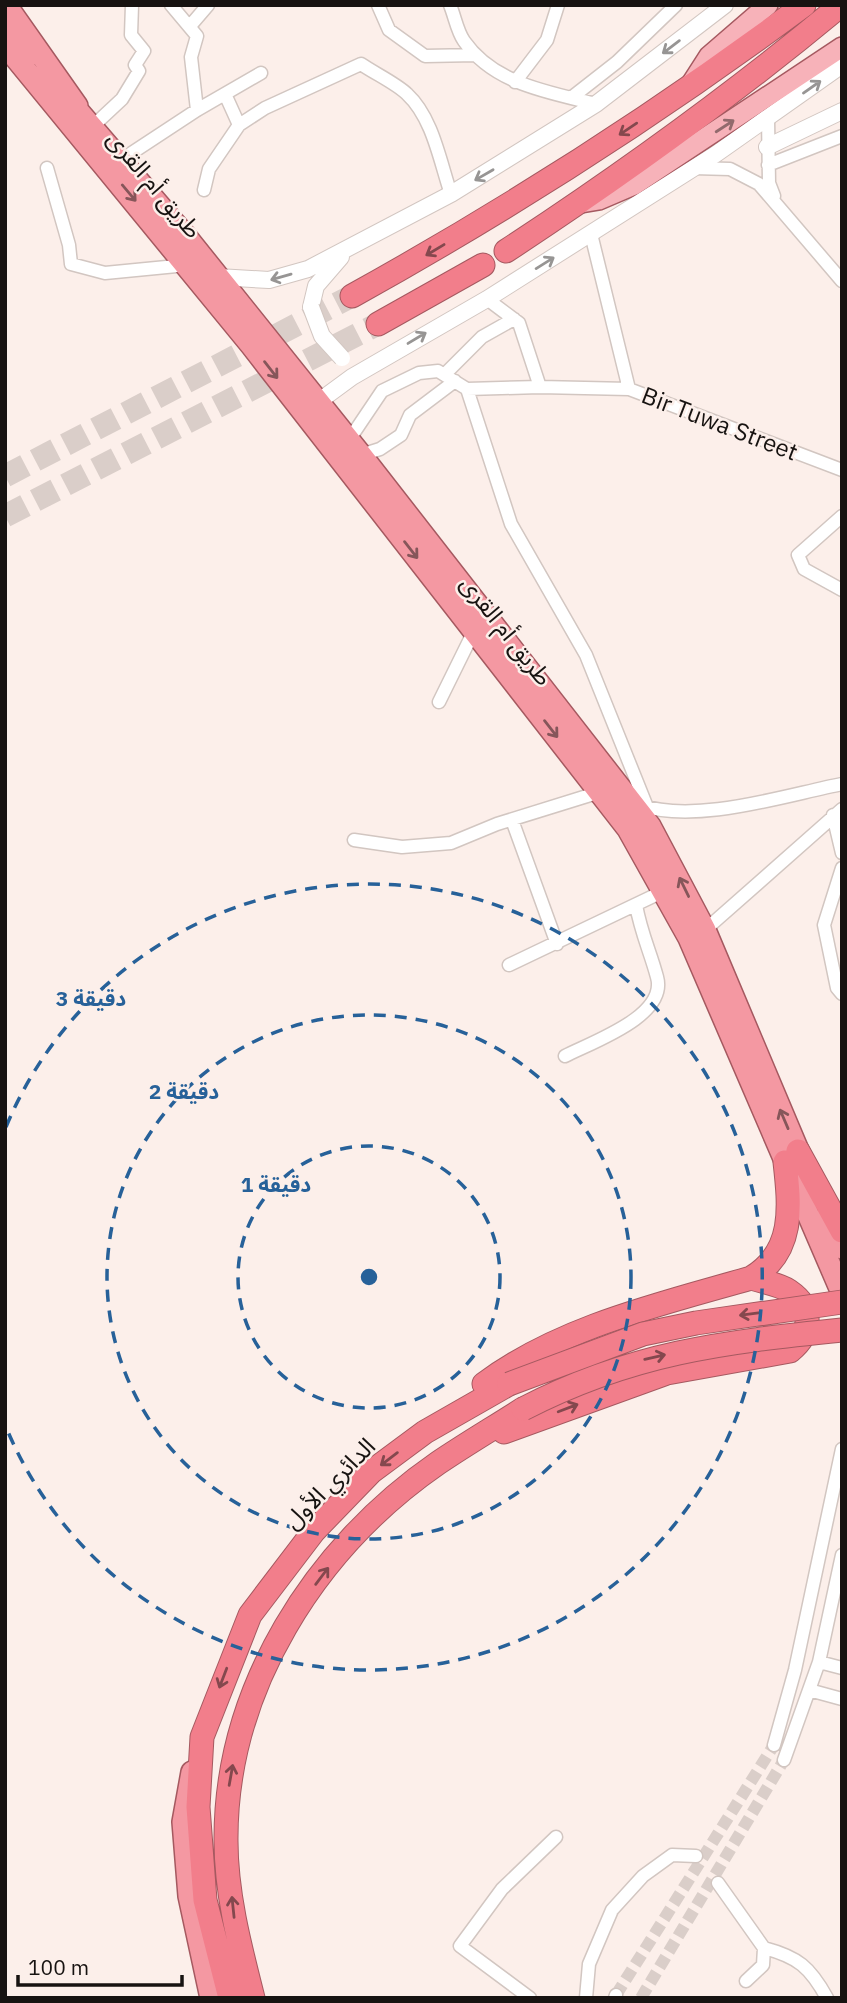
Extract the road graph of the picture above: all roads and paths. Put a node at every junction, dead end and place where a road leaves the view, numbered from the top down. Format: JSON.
{"nodes":[{"id":1,"x":6,"y":5,"type":"edge"},
{"id":2,"x":132,"y":5,"type":"edge"},
{"id":3,"x":171,"y":5,"type":"edge"},
{"id":4,"x":208,"y":5,"type":"edge"},
{"id":5,"x":378,"y":5,"type":"edge"},
{"id":6,"x":450,"y":5,"type":"edge"},
{"id":7,"x":558,"y":5,"type":"edge"},
{"id":8,"x":676,"y":5,"type":"edge"},
{"id":9,"x":725,"y":5,"type":"edge"},
{"id":10,"x":768,"y":5,"type":"edge"},
{"id":11,"x":804,"y":5,"type":"edge"},
{"id":12,"x":841,"y":5,"type":"edge"},
{"id":13,"x":5,"y":23,"type":"edge"},
{"id":14,"x":190,"y":26,"type":"junction"},
{"id":15,"x":5,"y":45,"type":"edge"},
{"id":16,"x":842,"y":47,"type":"edge"},
{"id":17,"x":476,"y":55,"type":"junction"},
{"id":18,"x":20,"y":59,"type":"edge"},
{"id":19,"x":842,"y":65,"type":"edge"},
{"id":20,"x":261,"y":73,"type":"dead end"},
{"id":21,"x":515,"y":82,"type":"junction"},
{"id":22,"x":687,"y":90,"type":"junction"},
{"id":23,"x":225,"y":94,"type":"junction"},
{"id":24,"x":571,"y":98,"type":"junction"},
{"id":25,"x":596,"y":104,"type":"junction"},
{"id":26,"x":197,"y":110,"type":"junction"},
{"id":27,"x":842,"y":111,"type":"edge"},
{"id":28,"x":768,"y":118,"type":"junction"},
{"id":29,"x":239,"y":125,"type":"junction"},
{"id":30,"x":86,"y":127,"type":"junction"},
{"id":31,"x":842,"y":136,"type":"edge"},
{"id":32,"x":767,"y":147,"type":"junction"},
{"id":33,"x":121,"y":160,"type":"junction"},
{"id":34,"x":768,"y":165,"type":"junction"},
{"id":35,"x":47,"y":168,"type":"dead end"},
{"id":36,"x":693,"y":168,"type":"junction"},
{"id":37,"x":204,"y":190,"type":"dead end"},
{"id":38,"x":451,"y":194,"type":"junction"},
{"id":39,"x":775,"y":200,"type":"junction"},
{"id":40,"x":580,"y":203,"type":"junction"},
{"id":41,"x":591,"y":234,"type":"junction"},
{"id":42,"x":347,"y":250,"type":"junction"},
{"id":43,"x":506,"y":251,"type":"dead end"},
{"id":44,"x":187,"y":265,"type":"junction"},
{"id":45,"x":483,"y":265,"type":"dead end"},
{"id":46,"x":218,"y":277,"type":"junction"},
{"id":47,"x":842,"y":281,"type":"edge"},
{"id":48,"x":352,"y":296,"type":"tunnel mouth"},
{"id":49,"x":487,"y":299,"type":"junction"},
{"id":50,"x":514,"y":319,"type":"junction"},
{"id":51,"x":378,"y":324,"type":"tunnel mouth"},
{"id":52,"x":385,"y":357,"type":"junction"},
{"id":53,"x":450,"y":378,"type":"junction"},
{"id":54,"x":540,"y":387,"type":"junction"},
{"id":55,"x":467,"y":389,"type":"junction"},
{"id":56,"x":629,"y":389,"type":"junction"},
{"id":57,"x":318,"y":402,"type":"junction"},
{"id":58,"x":355,"y":447,"type":"junction"},
{"id":59,"x":842,"y":470,"type":"edge"},
{"id":60,"x":842,"y":516,"type":"edge"},
{"id":61,"x":842,"y":590,"type":"edge"},
{"id":62,"x":474,"y":631,"type":"junction"},
{"id":63,"x":439,"y":702,"type":"dead end"},
{"id":64,"x":842,"y":783,"type":"edge"},
{"id":65,"x":600,"y":792,"type":"junction"},
{"id":66,"x":639,"y":805,"type":"junction"},
{"id":67,"x":837,"y":812,"type":"edge"},
{"id":68,"x":512,"y":820,"type":"junction"},
{"id":69,"x":354,"y":840,"type":"dead end"},
{"id":70,"x":842,"y":853,"type":"edge"},
{"id":71,"x":842,"y":868,"type":"edge"},
{"id":72,"x":664,"y":891,"type":"junction"},
{"id":73,"x":636,"y":905,"type":"junction"},
{"id":74,"x":705,"y":930,"type":"junction"},
{"id":75,"x":557,"y":944,"type":"junction"},
{"id":76,"x":509,"y":965,"type":"dead end"},
{"id":77,"x":842,"y":994,"type":"edge"},
{"id":78,"x":565,"y":1056,"type":"dead end"},
{"id":79,"x":792,"y":1156,"type":"junction"},
{"id":80,"x":842,"y":1231,"type":"edge"},
{"id":81,"x":842,"y":1248,"type":"edge"},
{"id":82,"x":751,"y":1278,"type":"junction"},
{"id":83,"x":842,"y":1293,"type":"edge"},
{"id":84,"x":842,"y":1302,"type":"edge"},
{"id":85,"x":842,"y":1330,"type":"edge"},
{"id":86,"x":505,"y":1378,"type":"junction"},
{"id":87,"x":842,"y":1449,"type":"edge"},
{"id":88,"x":458,"y":1450,"type":"junction"},
{"id":89,"x":842,"y":1555,"type":"edge"},
{"id":90,"x":842,"y":1668,"type":"edge"},
{"id":91,"x":817,"y":1669,"type":"junction"},
{"id":92,"x":795,"y":1671,"type":"junction"},
{"id":93,"x":809,"y":1690,"type":"junction"},
{"id":94,"x":842,"y":1699,"type":"edge"},
{"id":95,"x":202,"y":1737,"type":"junction"},
{"id":96,"x":774,"y":1745,"type":"tunnel mouth"},
{"id":97,"x":784,"y":1760,"type":"tunnel mouth"},
{"id":98,"x":556,"y":1837,"type":"dead end"},
{"id":99,"x":696,"y":1856,"type":"dead end"},
{"id":100,"x":718,"y":1884,"type":"dead end"},
{"id":101,"x":764,"y":1948,"type":"junction"},
{"id":102,"x":747,"y":1980,"type":"dead end"},
{"id":103,"x":211,"y":1998,"type":"edge"},
{"id":104,"x":230,"y":1998,"type":"edge"},
{"id":105,"x":253,"y":1998,"type":"edge"},
{"id":106,"x":530,"y":1998,"type":"edge"},
{"id":107,"x":586,"y":1998,"type":"edge"},
{"id":108,"x":827,"y":1998,"type":"edge"}],
"edges":[{"from":1,"to":30,"type":"highway"},
{"from":2,"to":30,"type":"street"},
{"from":3,"to":14,"type":"street"},
{"from":4,"to":14,"type":"street"},
{"from":5,"to":17,"type":"street"},
{"from":6,"to":17,"type":"street"},
{"from":7,"to":21,"type":"street"},
{"from":8,"to":24,"type":"street"},
{"from":9,"to":25,"type":"street","one_way":true},
{"from":10,"to":22,"type":"main road"},
{"from":11,"to":22,"type":"highway"},
{"from":12,"to":40,"type":"highway"},
{"from":13,"to":18,"type":"highway"},
{"from":14,"to":26,"type":"street"},
{"from":15,"to":18,"type":"highway"},
{"from":40,"to":16,"type":"main road","one_way":true},
{"from":17,"to":21,"type":"street"},
{"from":18,"to":30,"type":"highway","name":"طريق أم القرى"},
{"from":28,"to":19,"type":"street","one_way":true},
{"from":20,"to":23,"type":"street"},
{"from":21,"to":24,"type":"street"},
{"from":22,"to":48,"type":"highway","one_way":true},
{"from":23,"to":26,"type":"street"},
{"from":23,"to":29,"type":"street"},
{"from":24,"to":25,"type":"street"},
{"from":25,"to":38,"type":"street","one_way":true},
{"from":26,"to":33,"type":"street"},
{"from":27,"to":32,"type":"street"},
{"from":28,"to":32,"type":"street"},
{"from":28,"to":36,"type":"street"},
{"from":29,"to":37,"type":"street"},
{"from":29,"to":38,"type":"street"},
{"from":30,"to":33,"type":"highway","name":"طريق أم القرى"},
{"from":30,"to":44,"type":"highway","name":"طريق أم القرى","one_way":true},
{"from":31,"to":34,"type":"street"},
{"from":32,"to":34,"type":"street"},
{"from":33,"to":46,"type":"highway","name":"طريق أم القرى"},
{"from":34,"to":39,"type":"street"},
{"from":35,"to":44,"type":"street"},
{"from":36,"to":39,"type":"street"},
{"from":36,"to":41,"type":"street"},
{"from":38,"to":42,"type":"street"},
{"from":39,"to":47,"type":"street"},
{"from":40,"to":43,"type":"highway"},
{"from":49,"to":41,"type":"street","one_way":true},
{"from":41,"to":56,"type":"street","name":"Bir Tuwa Street"},
{"from":42,"to":46,"type":"street","one_way":true},
{"from":42,"to":52,"type":"street","bridge":true},
{"from":44,"to":62,"type":"highway","name":"طريق أم القرى","one_way":true},
{"from":45,"to":51,"type":"highway"},
{"from":46,"to":57,"type":"highway","name":"طريق أم القرى"},
{"from":49,"to":50,"type":"street"},
{"from":52,"to":49,"type":"street","one_way":true},
{"from":50,"to":53,"type":"street"},
{"from":50,"to":54,"type":"street"},
{"from":52,"to":57,"type":"street"},
{"from":53,"to":55,"type":"street"},
{"from":53,"to":58,"type":"street"},
{"from":53,"to":58,"type":"street"},
{"from":54,"to":55,"type":"street"},
{"from":54,"to":56,"type":"street"},
{"from":55,"to":66,"type":"street"},
{"from":56,"to":59,"type":"street","name":"Bir Tuwa Street"},
{"from":57,"to":58,"type":"highway","name":"طريق أم القرى"},
{"from":58,"to":66,"type":"highway","name":"طريق أم القرى"},
{"from":60,"to":61,"type":"street"},
{"from":62,"to":63,"type":"street"},
{"from":62,"to":65,"type":"highway","name":"طريق أم القرى","one_way":true},
{"from":64,"to":66,"type":"street"},
{"from":65,"to":66,"type":"highway"},
{"from":65,"to":68,"type":"street"},
{"from":65,"to":72,"type":"highway","name":"طريق أم القرى"},
{"from":74,"to":66,"type":"highway","name":"طريق أم القرى","one_way":true},
{"from":67,"to":70,"type":"street"},
{"from":67,"to":74,"type":"street"},
{"from":68,"to":69,"type":"street"},
{"from":68,"to":75,"type":"street"},
{"from":71,"to":77,"type":"street"},
{"from":72,"to":73,"type":"street"},
{"from":72,"to":79,"type":"highway","name":"طريق أم القرى"},
{"from":73,"to":75,"type":"street"},
{"from":73,"to":78,"type":"street"},
{"from":79,"to":74,"type":"highway","name":"طريق أم القرى","one_way":true},
{"from":75,"to":76,"type":"street"},
{"from":79,"to":80,"type":"highway"},
{"from":79,"to":81,"type":"highway","name":"طريق أم القرى"},
{"from":79,"to":82,"type":"highway"},
{"from":79,"to":83,"type":"highway","name":"طريق أم القرى"},
{"from":82,"to":86,"type":"highway"},
{"from":88,"to":82,"type":"highway","one_way":true},
{"from":84,"to":86,"type":"highway","name":"الدائري الأول","one_way":true,"bridge":true},
{"from":88,"to":85,"type":"highway","one_way":true,"bridge":true},
{"from":86,"to":95,"type":"highway","name":"الدائري الأول","one_way":true},
{"from":87,"to":92,"type":"street"},
{"from":105,"to":88,"type":"highway","one_way":true},
{"from":89,"to":91,"type":"street"},
{"from":90,"to":91,"type":"street"},
{"from":91,"to":92,"type":"street"},
{"from":91,"to":93,"type":"street"},
{"from":92,"to":96,"type":"street"},
{"from":93,"to":94,"type":"street"},
{"from":93,"to":97,"type":"street"},
{"from":95,"to":103,"type":"highway"},
{"from":95,"to":104,"type":"highway","name":"الدائري الأول"},
{"from":98,"to":106,"type":"street"},
{"from":99,"to":107,"type":"street"},
{"from":100,"to":101,"type":"street"},
{"from":101,"to":102,"type":"street"},
{"from":101,"to":108,"type":"street"}]}
